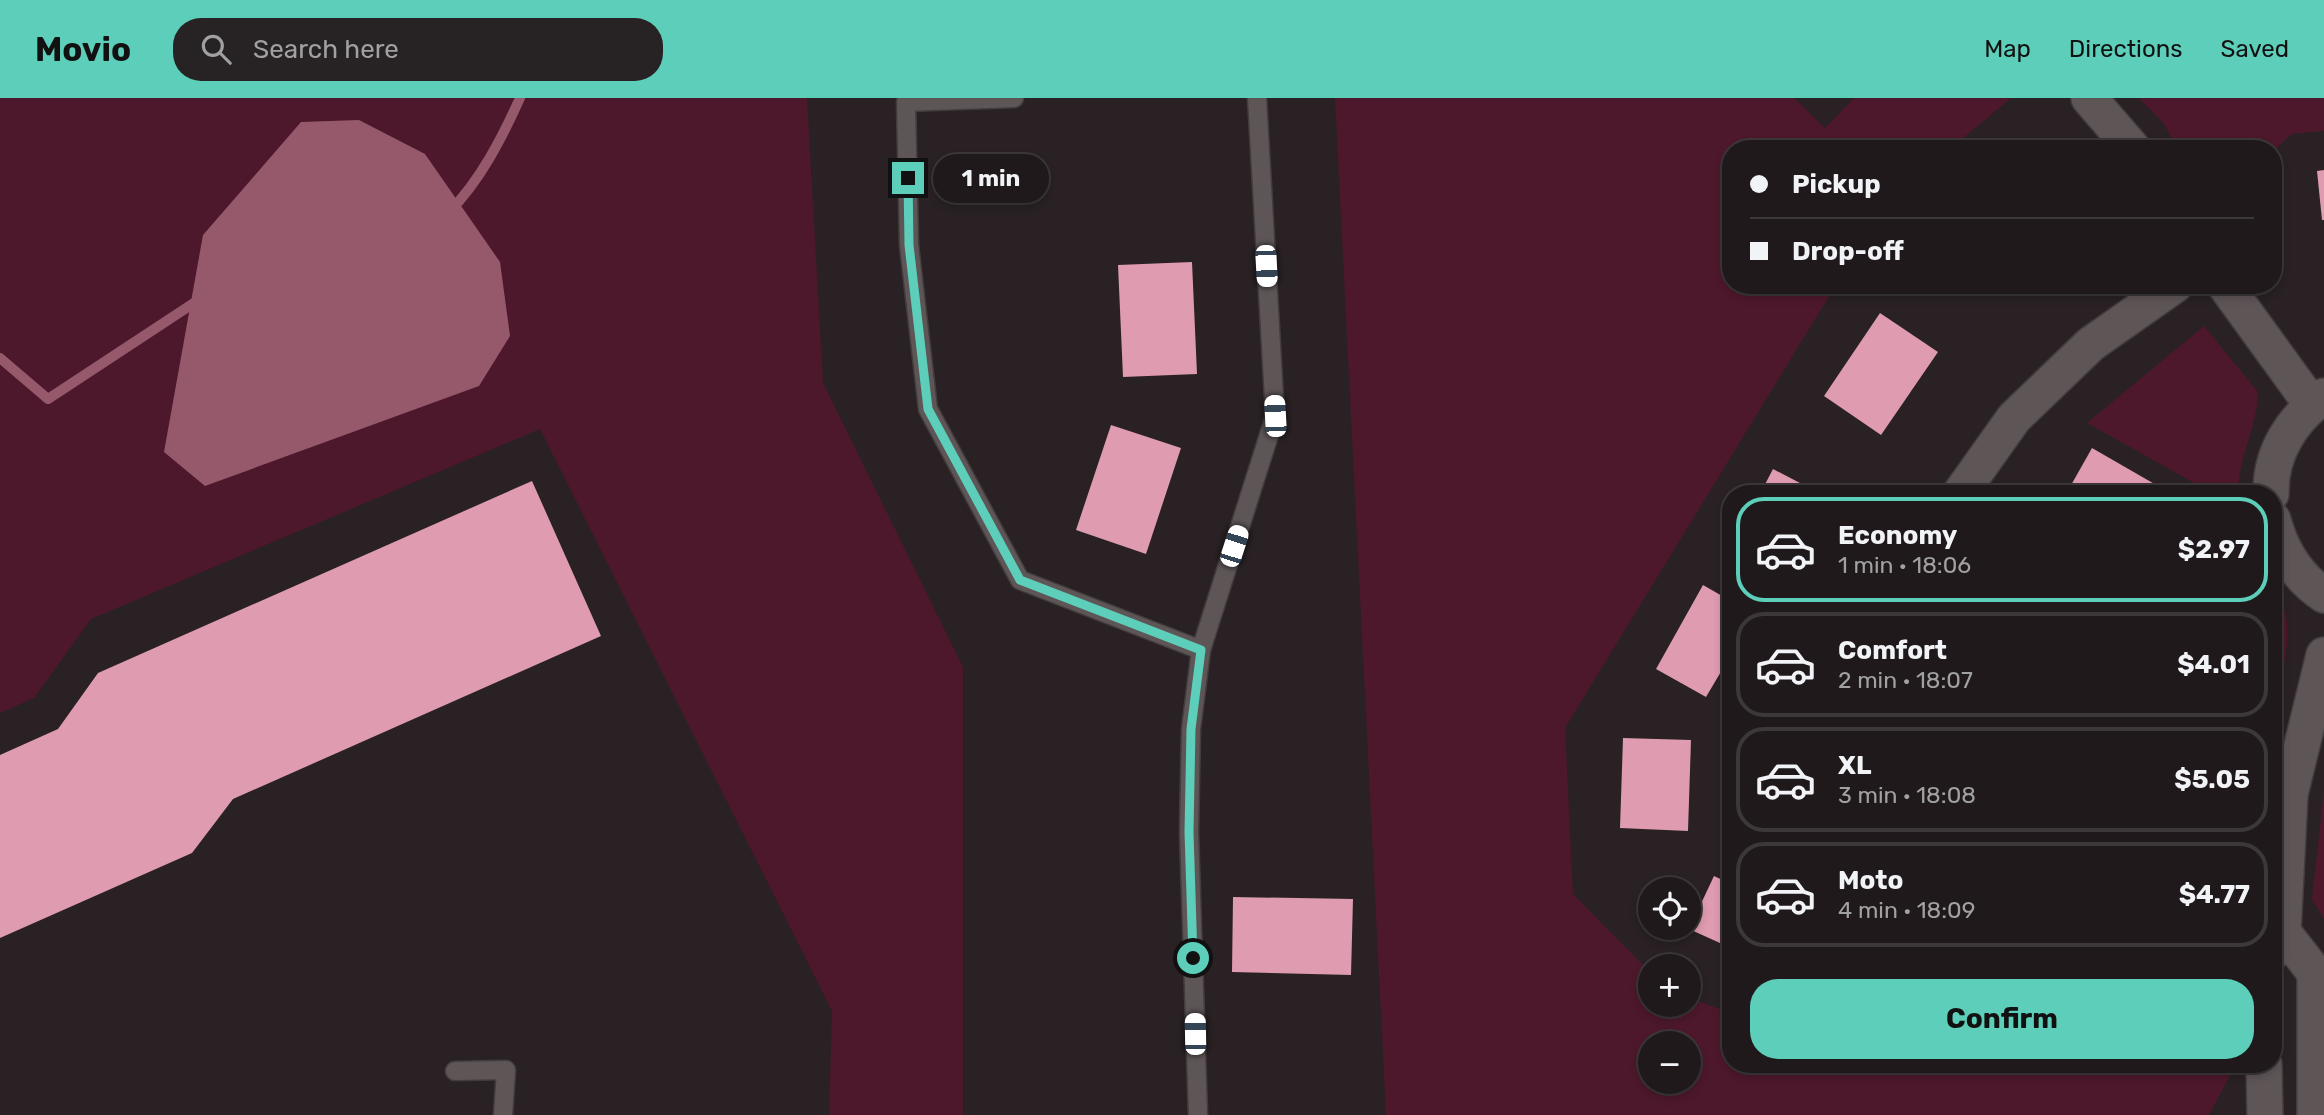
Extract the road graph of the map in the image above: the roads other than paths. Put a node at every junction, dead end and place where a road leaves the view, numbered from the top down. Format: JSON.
{"nodes":[{"id":1,"x":1014,"y":98,"type":"edge"},
{"id":2,"x":1257,"y":98,"type":"edge"},
{"id":3,"x":2089,"y":98,"type":"edge"},
{"id":4,"x":2125,"y":140,"type":"edge"},
{"id":5,"x":2162,"y":294,"type":"edge"},
{"id":6,"x":2232,"y":294,"type":"edge"},
{"id":7,"x":2318,"y":400,"type":"edge"},
{"id":8,"x":1966,"y":485,"type":"edge"},
{"id":9,"x":2272,"y":485,"type":"edge"},
{"id":10,"x":2282,"y":546,"type":"edge"},
{"id":11,"x":2324,"y":595,"type":"edge"},
{"id":12,"x":1201,"y":650,"type":"junction"},
{"id":13,"x":2324,"y":655,"type":"edge"},
{"id":14,"x":2282,"y":893,"type":"edge"},
{"id":15,"x":2282,"y":945,"type":"edge"},
{"id":16,"x":455,"y":1071,"type":"dead end"},
{"id":17,"x":2264,"y":1073,"type":"edge"},
{"id":18,"x":503,"y":1115,"type":"edge"},
{"id":19,"x":1198,"y":1115,"type":"edge"},
{"id":20,"x":2265,"y":1115,"type":"edge"},
{"id":21,"x":2315,"y":1115,"type":"edge"}],
"edges":[{"from":1,"to":12,"type":"lane"},
{"from":2,"to":12,"type":"lane"},
{"from":3,"to":4,"type":"street"},
{"from":5,"to":8,"type":"street"},
{"from":6,"to":7,"type":"street"},
{"from":7,"to":9,"type":"street"},
{"from":10,"to":11,"type":"street"},
{"from":12,"to":19,"type":"lane"},
{"from":13,"to":14,"type":"street"},
{"from":15,"to":21,"type":"street"},
{"from":16,"to":18,"type":"lane"},
{"from":17,"to":20,"type":"street"}]}
